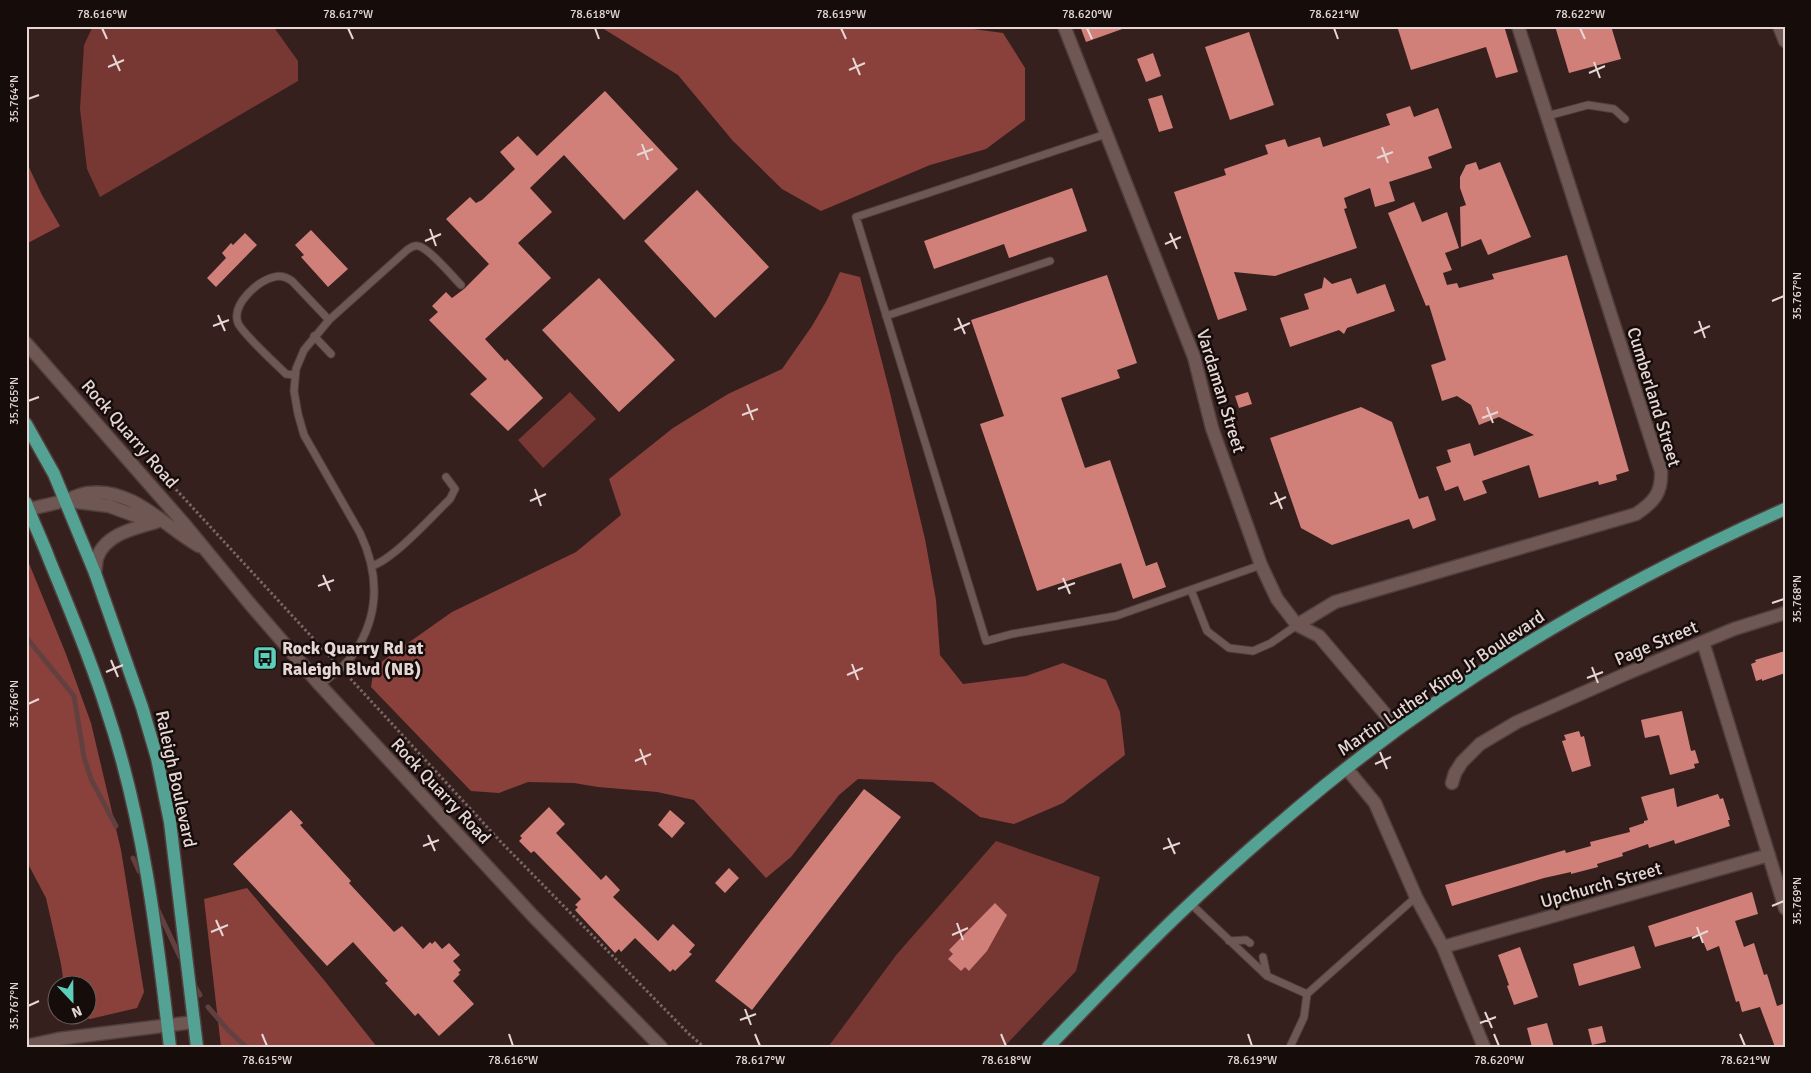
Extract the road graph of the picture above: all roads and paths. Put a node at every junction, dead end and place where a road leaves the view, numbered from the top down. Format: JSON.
{"nodes":[{"id":1,"x":1064,"y":26,"type":"edge"},
{"id":2,"x":1518,"y":26,"type":"edge"},
{"id":3,"x":1779,"y":26,"type":"edge"},
{"id":4,"x":1785,"y":41,"type":"edge"},
{"id":5,"x":1547,"y":116,"type":"junction"},
{"id":6,"x":1625,"y":119,"type":"dead end"},
{"id":7,"x":1106,"y":134,"type":"junction"},
{"id":8,"x":1050,"y":260,"type":"dead end"},
{"id":9,"x":461,"y":285,"type":"dead end"},
{"id":10,"x":886,"y":316,"type":"junction"},
{"id":11,"x":329,"y":320,"type":"junction"},
{"id":12,"x":314,"y":336,"type":"junction"},
{"id":13,"x":26,"y":343,"type":"edge"},
{"id":14,"x":332,"y":354,"type":"dead end"},
{"id":15,"x":296,"y":375,"type":"junction"},
{"id":16,"x":26,"y":424,"type":"edge"},
{"id":17,"x":157,"y":468,"type":"dead end"},
{"id":18,"x":446,"y":477,"type":"dead end"},
{"id":19,"x":65,"y":501,"type":"junction"},
{"id":20,"x":27,"y":507,"type":"edge"},
{"id":21,"x":1785,"y":509,"type":"edge"},
{"id":22,"x":160,"y":520,"type":"junction"},
{"id":23,"x":205,"y":550,"type":"junction"},
{"id":24,"x":1262,"y":565,"type":"junction"},
{"id":25,"x":372,"y":566,"type":"junction"},
{"id":26,"x":95,"y":573,"type":"junction"},
{"id":27,"x":1191,"y":590,"type":"junction"},
{"id":28,"x":1785,"y":613,"type":"edge"},
{"id":29,"x":1297,"y":625,"type":"junction"},
{"id":30,"x":1703,"y":642,"type":"junction"},
{"id":31,"x":340,"y":668,"type":"junction"},
{"id":32,"x":320,"y":685,"type":"junction"},
{"id":33,"x":1398,"y":729,"type":"junction"},
{"id":34,"x":1346,"y":769,"type":"junction"},
{"id":35,"x":1452,"y":783,"type":"dead end"},
{"id":36,"x":1769,"y":855,"type":"junction"},
{"id":37,"x":1416,"y":898,"type":"junction"},
{"id":38,"x":1191,"y":904,"type":"junction"},
{"id":39,"x":1785,"y":908,"type":"edge"},
{"id":40,"x":1229,"y":941,"type":"junction"},
{"id":41,"x":1250,"y":943,"type":"dead end"},
{"id":42,"x":1443,"y":947,"type":"junction"},
{"id":43,"x":1263,"y":957,"type":"dead end"},
{"id":44,"x":1267,"y":976,"type":"junction"},
{"id":45,"x":1307,"y":994,"type":"junction"},
{"id":46,"x":194,"y":1022,"type":"junction"},
{"id":47,"x":168,"y":1025,"type":"junction"},
{"id":48,"x":26,"y":1046,"type":"edge"},
{"id":49,"x":170,"y":1047,"type":"edge"},
{"id":50,"x":197,"y":1047,"type":"edge"},
{"id":51,"x":661,"y":1047,"type":"edge"},
{"id":52,"x":704,"y":1047,"type":"edge"},
{"id":53,"x":1048,"y":1047,"type":"edge"},
{"id":54,"x":1290,"y":1047,"type":"edge"},
{"id":55,"x":1484,"y":1047,"type":"edge"}],
"edges":[{"from":1,"to":7,"type":"street","name":"Vardaman Street"},
{"from":2,"to":5,"type":"street","name":"Cumberland Street"},
{"from":3,"to":4,"type":"street"},
{"from":5,"to":6,"type":"lane"},
{"from":5,"to":29,"type":"street","name":"Cumberland Street"},
{"from":7,"to":10,"type":"lane"},
{"from":7,"to":24,"type":"street","name":"Vardaman Street"},
{"from":8,"to":10,"type":"lane"},
{"from":9,"to":11,"type":"lane"},
{"from":10,"to":27,"type":"lane"},
{"from":11,"to":12,"type":"lane"},
{"from":11,"to":15,"type":"lane"},
{"from":12,"to":14,"type":"lane"},
{"from":12,"to":15,"type":"lane"},
{"from":13,"to":23,"type":"street","name":"Rock Quarry Road"},
{"from":15,"to":25,"type":"lane"},
{"from":16,"to":19,"type":"main road"},
{"from":17,"to":31,"type":"path"},
{"from":18,"to":25,"type":"lane"},
{"from":19,"to":20,"type":"street","name":"Rock Quarry Road"},
{"from":19,"to":22,"type":"street","name":"Rock Quarry Road"},
{"from":19,"to":26,"type":"main road","name":"Raleigh Boulevard"},
{"from":20,"to":47,"type":"main road"},
{"from":21,"to":33,"type":"main road","name":"Martin Luther King Jr Boulevard"},
{"from":22,"to":23,"type":"street","name":"Rock Quarry Road"},
{"from":22,"to":26,"type":"street"},
{"from":23,"to":32,"type":"street","name":"Rock Quarry Road"},
{"from":24,"to":27,"type":"lane"},
{"from":24,"to":29,"type":"street","name":"Vardaman Street"},
{"from":25,"to":31,"type":"lane"},
{"from":26,"to":46,"type":"main road","name":"Raleigh Boulevard"},
{"from":27,"to":29,"type":"lane"},
{"from":28,"to":30,"type":"street","name":"Page Street"},
{"from":29,"to":33,"type":"street","name":"Vardaman Street"},
{"from":30,"to":35,"type":"street","name":"Page Street"},
{"from":30,"to":36,"type":"street"},
{"from":31,"to":32,"type":"lane"},
{"from":31,"to":52,"type":"path"},
{"from":32,"to":51,"type":"street","name":"Rock Quarry Road"},
{"from":33,"to":34,"type":"main road","name":"Martin Luther King Jr Boulevard"},
{"from":34,"to":37,"type":"street"},
{"from":34,"to":38,"type":"main road","name":"Martin Luther King Jr Boulevard"},
{"from":36,"to":39,"type":"street"},
{"from":36,"to":42,"type":"street","name":"Upchurch Street"},
{"from":37,"to":42,"type":"street"},
{"from":37,"to":45,"type":"lane"},
{"from":38,"to":40,"type":"lane"},
{"from":38,"to":53,"type":"main road","name":"Martin Luther King Jr Boulevard"},
{"from":40,"to":41,"type":"lane"},
{"from":40,"to":44,"type":"lane"},
{"from":42,"to":55,"type":"street"},
{"from":43,"to":44,"type":"lane"},
{"from":44,"to":45,"type":"lane"},
{"from":45,"to":54,"type":"lane"},
{"from":46,"to":47,"type":"street"},
{"from":46,"to":50,"type":"main road","name":"Raleigh Boulevard"},
{"from":47,"to":48,"type":"street"},
{"from":47,"to":49,"type":"main road"}]}
